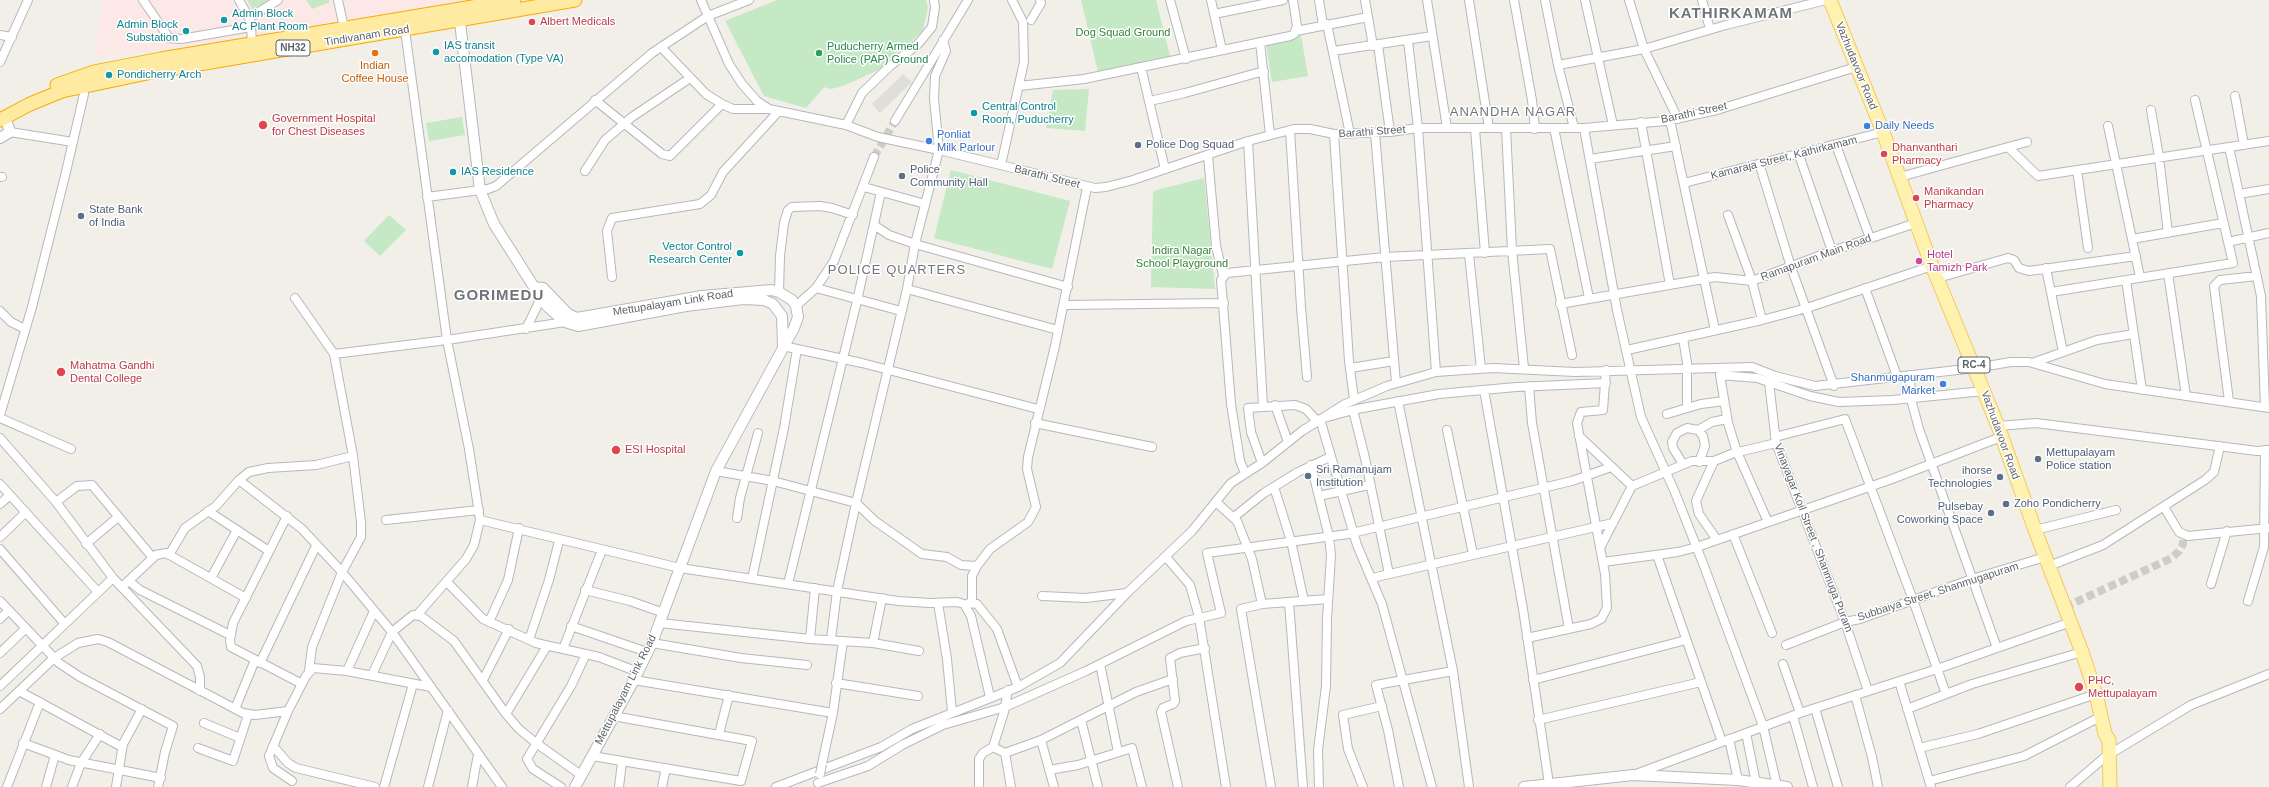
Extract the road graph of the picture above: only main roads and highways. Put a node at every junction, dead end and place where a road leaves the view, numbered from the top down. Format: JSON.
{"nodes":[{"id":1,"x":514,"y":0,"type":"edge"},
{"id":2,"x":575,"y":0,"type":"edge"},
{"id":3,"x":1830,"y":0,"type":"edge"},
{"id":4,"x":459,"y":16,"type":"junction"},
{"id":5,"x":279,"y":45,"type":"junction"},
{"id":6,"x":81,"y":81,"type":"junction"},
{"id":7,"x":1,"y":114,"type":"edge"},
{"id":8,"x":2108,"y":756,"type":"junction"},
{"id":9,"x":2106,"y":787,"type":"edge"},
{"id":10,"x":2110,"y":787,"type":"edge"}],
"edges":[{"from":1,"to":4,"type":"highway","name":"Tindivanam Road","number":"NH32"},
{"from":2,"to":4,"type":"highway","name":"Tindivanam Road","number":"NH32"},
{"from":3,"to":8,"type":"main road","name":"Vazhudavoor Road","number":"RC-4"},
{"from":4,"to":5,"type":"highway","name":"Tindivanam Road","number":"NH32"},
{"from":4,"to":5,"type":"highway","name":"Tindivanam Road","number":"NH32"},
{"from":5,"to":6,"type":"highway","name":"Tindivanam Road","number":"NH32"},
{"from":5,"to":6,"type":"highway","name":"Tindivanam Road","number":"NH32"},
{"from":6,"to":7,"type":"highway","name":"Tindivanam Road","number":"NH32"},
{"from":8,"to":9,"type":"main road"},
{"from":8,"to":10,"type":"main road"}]}
